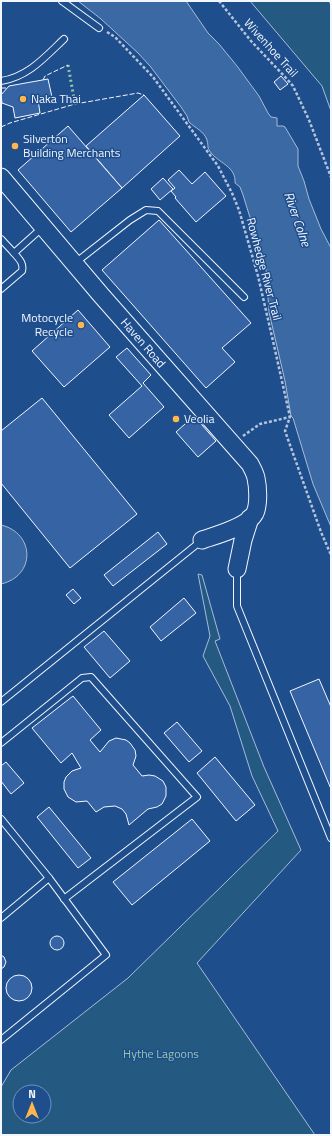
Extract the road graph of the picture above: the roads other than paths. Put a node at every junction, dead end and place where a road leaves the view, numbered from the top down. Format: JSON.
{"nodes":[{"id":1,"x":62,"y":1,"type":"edge"},
{"id":2,"x":99,"y":28,"type":"road end"},
{"id":3,"x":64,"y":39,"type":"dead end"},
{"id":4,"x":1,"y":81,"type":"edge"},
{"id":5,"x":1,"y":176,"type":"edge"},
{"id":6,"x":44,"y":226,"type":"junction"},
{"id":7,"x":1,"y":239,"type":"edge"},
{"id":8,"x":14,"y":253,"type":"junction"},
{"id":9,"x":75,"y":263,"type":"junction"},
{"id":10,"x":1,"y":289,"type":"edge"},
{"id":11,"x":244,"y":297,"type":"dead end"},
{"id":12,"x":250,"y":518,"type":"junction"},
{"id":13,"x":202,"y":540,"type":"joint"},
{"id":14,"x":237,"y":569,"type":"joint"},
{"id":15,"x":1,"y":702,"type":"edge"},
{"id":16,"x":1,"y":743,"type":"edge"},
{"id":17,"x":1,"y":819,"type":"edge"},
{"id":18,"x":331,"y":838,"type":"edge"},
{"id":19,"x":49,"y":878,"type":"junction"},
{"id":20,"x":64,"y":899,"type":"junction"},
{"id":21,"x":1,"y":918,"type":"edge"},
{"id":22,"x":1,"y":1040,"type":"edge"}],
"edges":[{"from":1,"to":2,"type":"lane"},
{"from":3,"to":4,"type":"lane"},
{"from":5,"to":6,"type":"street","name":"Haven Road"},
{"from":6,"to":8,"type":"lane"},
{"from":6,"to":9,"type":"street","name":"Haven Road"},
{"from":7,"to":8,"type":"lane"},
{"from":8,"to":10,"type":"lane"},
{"from":9,"to":11,"type":"lane"},
{"from":9,"to":12,"type":"street","name":"Haven Road"},
{"from":12,"to":13,"type":"street"},
{"from":12,"to":14,"type":"street","name":"Haven Road"},
{"from":13,"to":15,"type":"lane"},
{"from":14,"to":18,"type":"lane"},
{"from":16,"to":20,"type":"lane"},
{"from":17,"to":19,"type":"lane"},
{"from":19,"to":20,"type":"lane"},
{"from":19,"to":21,"type":"lane"},
{"from":20,"to":22,"type":"lane"}]}
